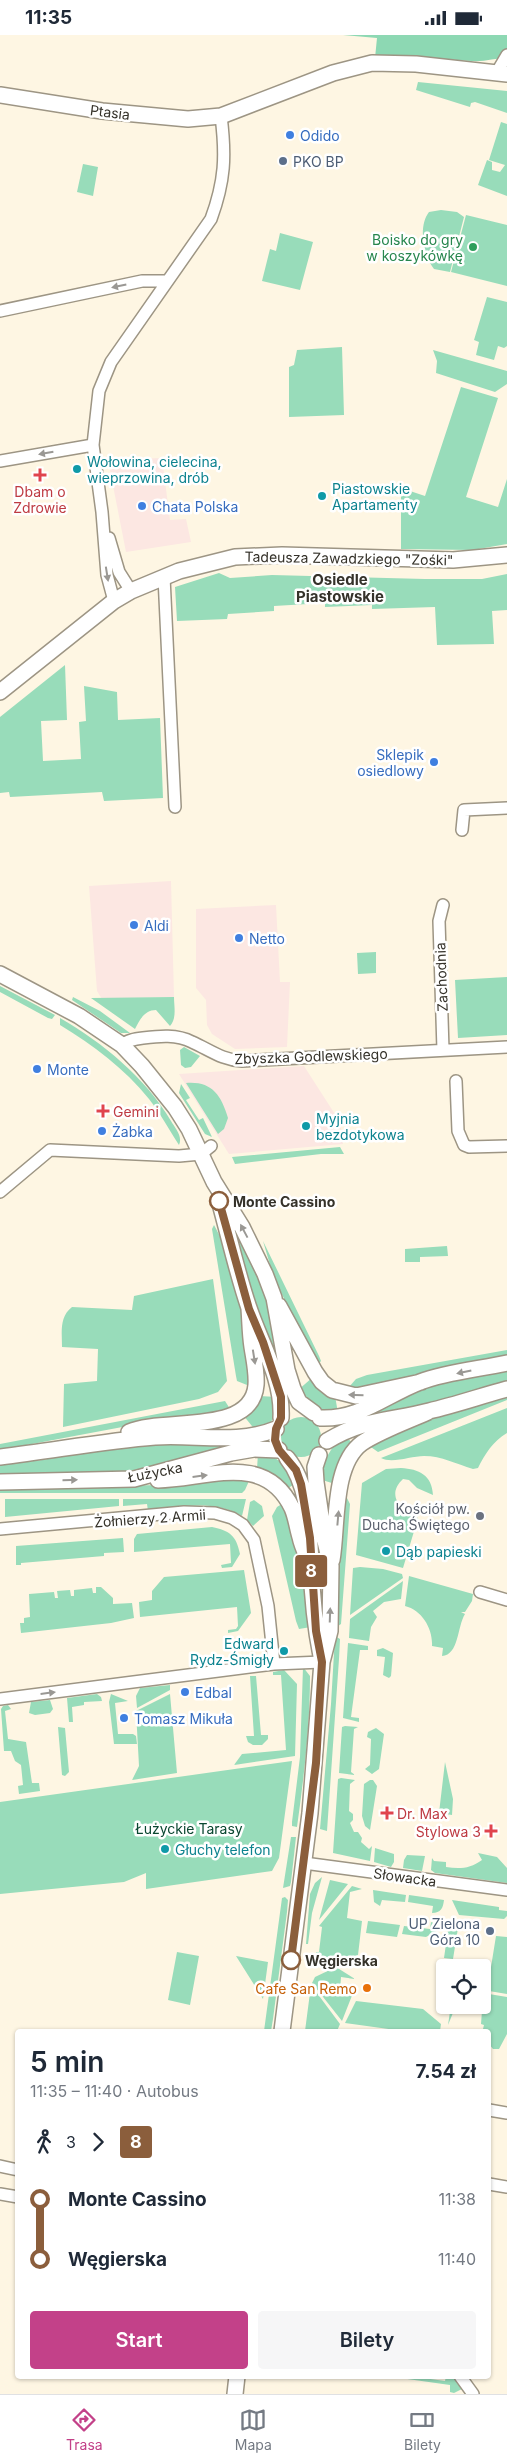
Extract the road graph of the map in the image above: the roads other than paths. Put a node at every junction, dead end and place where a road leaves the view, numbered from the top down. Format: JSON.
{"nodes":[{"id":1,"x":507,"y":55,"type":"edge"},
{"id":2,"x":502,"y":73,"type":"edge"},
{"id":3,"x":0,"y":95,"type":"edge"},
{"id":4,"x":221,"y":115,"type":"junction"},
{"id":5,"x":167,"y":281,"type":"junction"},
{"id":6,"x":0,"y":311,"type":"edge"},
{"id":7,"x":93,"y":445,"type":"junction"},
{"id":8,"x":0,"y":461,"type":"edge"},
{"id":9,"x":102,"y":512,"type":"junction"},
{"id":10,"x":507,"y":555,"type":"edge"},
{"id":11,"x":164,"y":577,"type":"junction"},
{"id":12,"x":131,"y":591,"type":"junction"},
{"id":13,"x":114,"y":601,"type":"junction"},
{"id":14,"x":0,"y":692,"type":"edge"},
{"id":15,"x":175,"y":807,"type":"dead end"},
{"id":16,"x":507,"y":808,"type":"edge"},
{"id":17,"x":462,"y":830,"type":"dead end"},
{"id":18,"x":442,"y":905,"type":"dead end"},
{"id":19,"x":0,"y":974,"type":"edge"},
{"id":20,"x":122,"y":1045,"type":"junction"},
{"id":21,"x":507,"y":1047,"type":"edge"},
{"id":22,"x":442,"y":1050,"type":"junction"},
{"id":23,"x":456,"y":1081,"type":"dead end"},
{"id":24,"x":507,"y":1146,"type":"edge"},
{"id":25,"x":206,"y":1150,"type":"junction"},
{"id":26,"x":214,"y":1183,"type":"junction"},
{"id":27,"x":0,"y":1192,"type":"edge"},
{"id":28,"x":274,"y":1298,"type":"junction"},
{"id":29,"x":249,"y":1309,"type":"junction"},
{"id":30,"x":507,"y":1363,"type":"edge"},
{"id":31,"x":420,"y":1382,"type":"junction"},
{"id":32,"x":507,"y":1389,"type":"edge"},
{"id":33,"x":428,"y":1412,"type":"junction"},
{"id":34,"x":317,"y":1415,"type":"junction"},
{"id":35,"x":278,"y":1424,"type":"junction"},
{"id":36,"x":327,"y":1441,"type":"junction"},
{"id":37,"x":106,"y":1442,"type":"junction"},
{"id":38,"x":283,"y":1454,"type":"junction"},
{"id":39,"x":319,"y":1455,"type":"junction"},
{"id":40,"x":0,"y":1457,"type":"edge"},
{"id":41,"x":134,"y":1479,"type":"junction"},
{"id":42,"x":0,"y":1481,"type":"edge"},
{"id":43,"x":0,"y":1529,"type":"edge"},
{"id":44,"x":311,"y":1566,"type":"junction"},
{"id":45,"x":331,"y":1566,"type":"junction"},
{"id":46,"x":480,"y":1592,"type":"dead end"},
{"id":47,"x":507,"y":1600,"type":"edge"},
{"id":48,"x":322,"y":1662,"type":"junction"},
{"id":49,"x":274,"y":1664,"type":"junction"},
{"id":50,"x":0,"y":1699,"type":"edge"},
{"id":51,"x":304,"y":1863,"type":"junction"},
{"id":52,"x":507,"y":1890,"type":"edge"},
{"id":53,"x":282,"y":2029,"type":"edge"},
{"id":54,"x":491,"y":2110,"type":"edge"},
{"id":55,"x":507,"y":2113,"type":"edge"},
{"id":56,"x":0,"y":2166,"type":"edge"},
{"id":57,"x":15,"y":2169,"type":"edge"},
{"id":58,"x":0,"y":2194,"type":"edge"},
{"id":59,"x":15,"y":2196,"type":"edge"},
{"id":60,"x":238,"y":2379,"type":"edge"},
{"id":61,"x":462,"y":2379,"type":"edge"},
{"id":62,"x":235,"y":2394,"type":"edge"},
{"id":63,"x":473,"y":2394,"type":"edge"}],
"edges":[{"from":1,"to":2,"type":"street"},
{"from":2,"to":4,"type":"street"},
{"from":3,"to":4,"type":"street","name":"Ptasia"},
{"from":4,"to":5,"type":"street"},
{"from":5,"to":6,"type":"street","one_way":true},
{"from":5,"to":7,"type":"street"},
{"from":7,"to":8,"type":"street","one_way":true},
{"from":7,"to":9,"type":"street"},
{"from":9,"to":12,"type":"street"},
{"from":9,"to":13,"type":"street","one_way":true},
{"from":10,"to":11,"type":"street","name":"Tadeusza Zawadzkiego \"Zośki\""},
{"from":11,"to":12,"type":"street","name":"Tadeusza Zawadzkiego \"Zośki\""},
{"from":11,"to":15,"type":"street"},
{"from":12,"to":13,"type":"street","name":"Tadeusza Zawadzkiego \"Zośki\""},
{"from":13,"to":14,"type":"street","name":"Tadeusza Zawadzkiego \"Zośki\""},
{"from":16,"to":17,"type":"street"},
{"from":18,"to":22,"type":"street","name":"Zachodnia"},
{"from":19,"to":20,"type":"street"},
{"from":20,"to":22,"type":"street","name":"Zbyszka Godlewskiego"},
{"from":20,"to":25,"type":"street"},
{"from":21,"to":22,"type":"street","name":"Zbyszka Godlewskiego"},
{"from":23,"to":24,"type":"street"},
{"from":25,"to":26,"type":"street"},
{"from":25,"to":27,"type":"street"},
{"from":28,"to":26,"type":"street","one_way":true},
{"from":26,"to":29,"type":"street"},
{"from":31,"to":28,"type":"street","one_way":true},
{"from":28,"to":34,"type":"street"},
{"from":29,"to":35,"type":"street"},
{"from":29,"to":37,"type":"street","one_way":true},
{"from":30,"to":31,"type":"street","one_way":true},
{"from":31,"to":34,"type":"street"},
{"from":32,"to":33,"type":"street"},
{"from":33,"to":36,"type":"street"},
{"from":45,"to":33,"type":"street","one_way":true},
{"from":34,"to":35,"type":"street"},
{"from":34,"to":36,"type":"street"},
{"from":35,"to":37,"type":"street"},
{"from":35,"to":38,"type":"street"},
{"from":36,"to":39,"type":"street"},
{"from":37,"to":40,"type":"street"},
{"from":38,"to":39,"type":"street"},
{"from":38,"to":41,"type":"street","name":"Łużycka"},
{"from":38,"to":44,"type":"street"},
{"from":39,"to":45,"type":"street"},
{"from":42,"to":41,"type":"street","name":"Łużycka","one_way":true},
{"from":41,"to":44,"type":"street","one_way":true},
{"from":43,"to":49,"type":"street","name":"Żołnierzy 2 Armii"},
{"from":44,"to":48,"type":"street"},
{"from":48,"to":45,"type":"street","one_way":true},
{"from":46,"to":47,"type":"street"},
{"from":48,"to":49,"type":"street"},
{"from":48,"to":51,"type":"street"},
{"from":50,"to":49,"type":"street","one_way":true},
{"from":51,"to":52,"type":"street","name":"Słowacka"},
{"from":51,"to":53,"type":"street"},
{"from":54,"to":55,"type":"street"},
{"from":56,"to":57,"type":"street"},
{"from":58,"to":59,"type":"street"},
{"from":60,"to":62,"type":"street"},
{"from":61,"to":63,"type":"street"}]}
